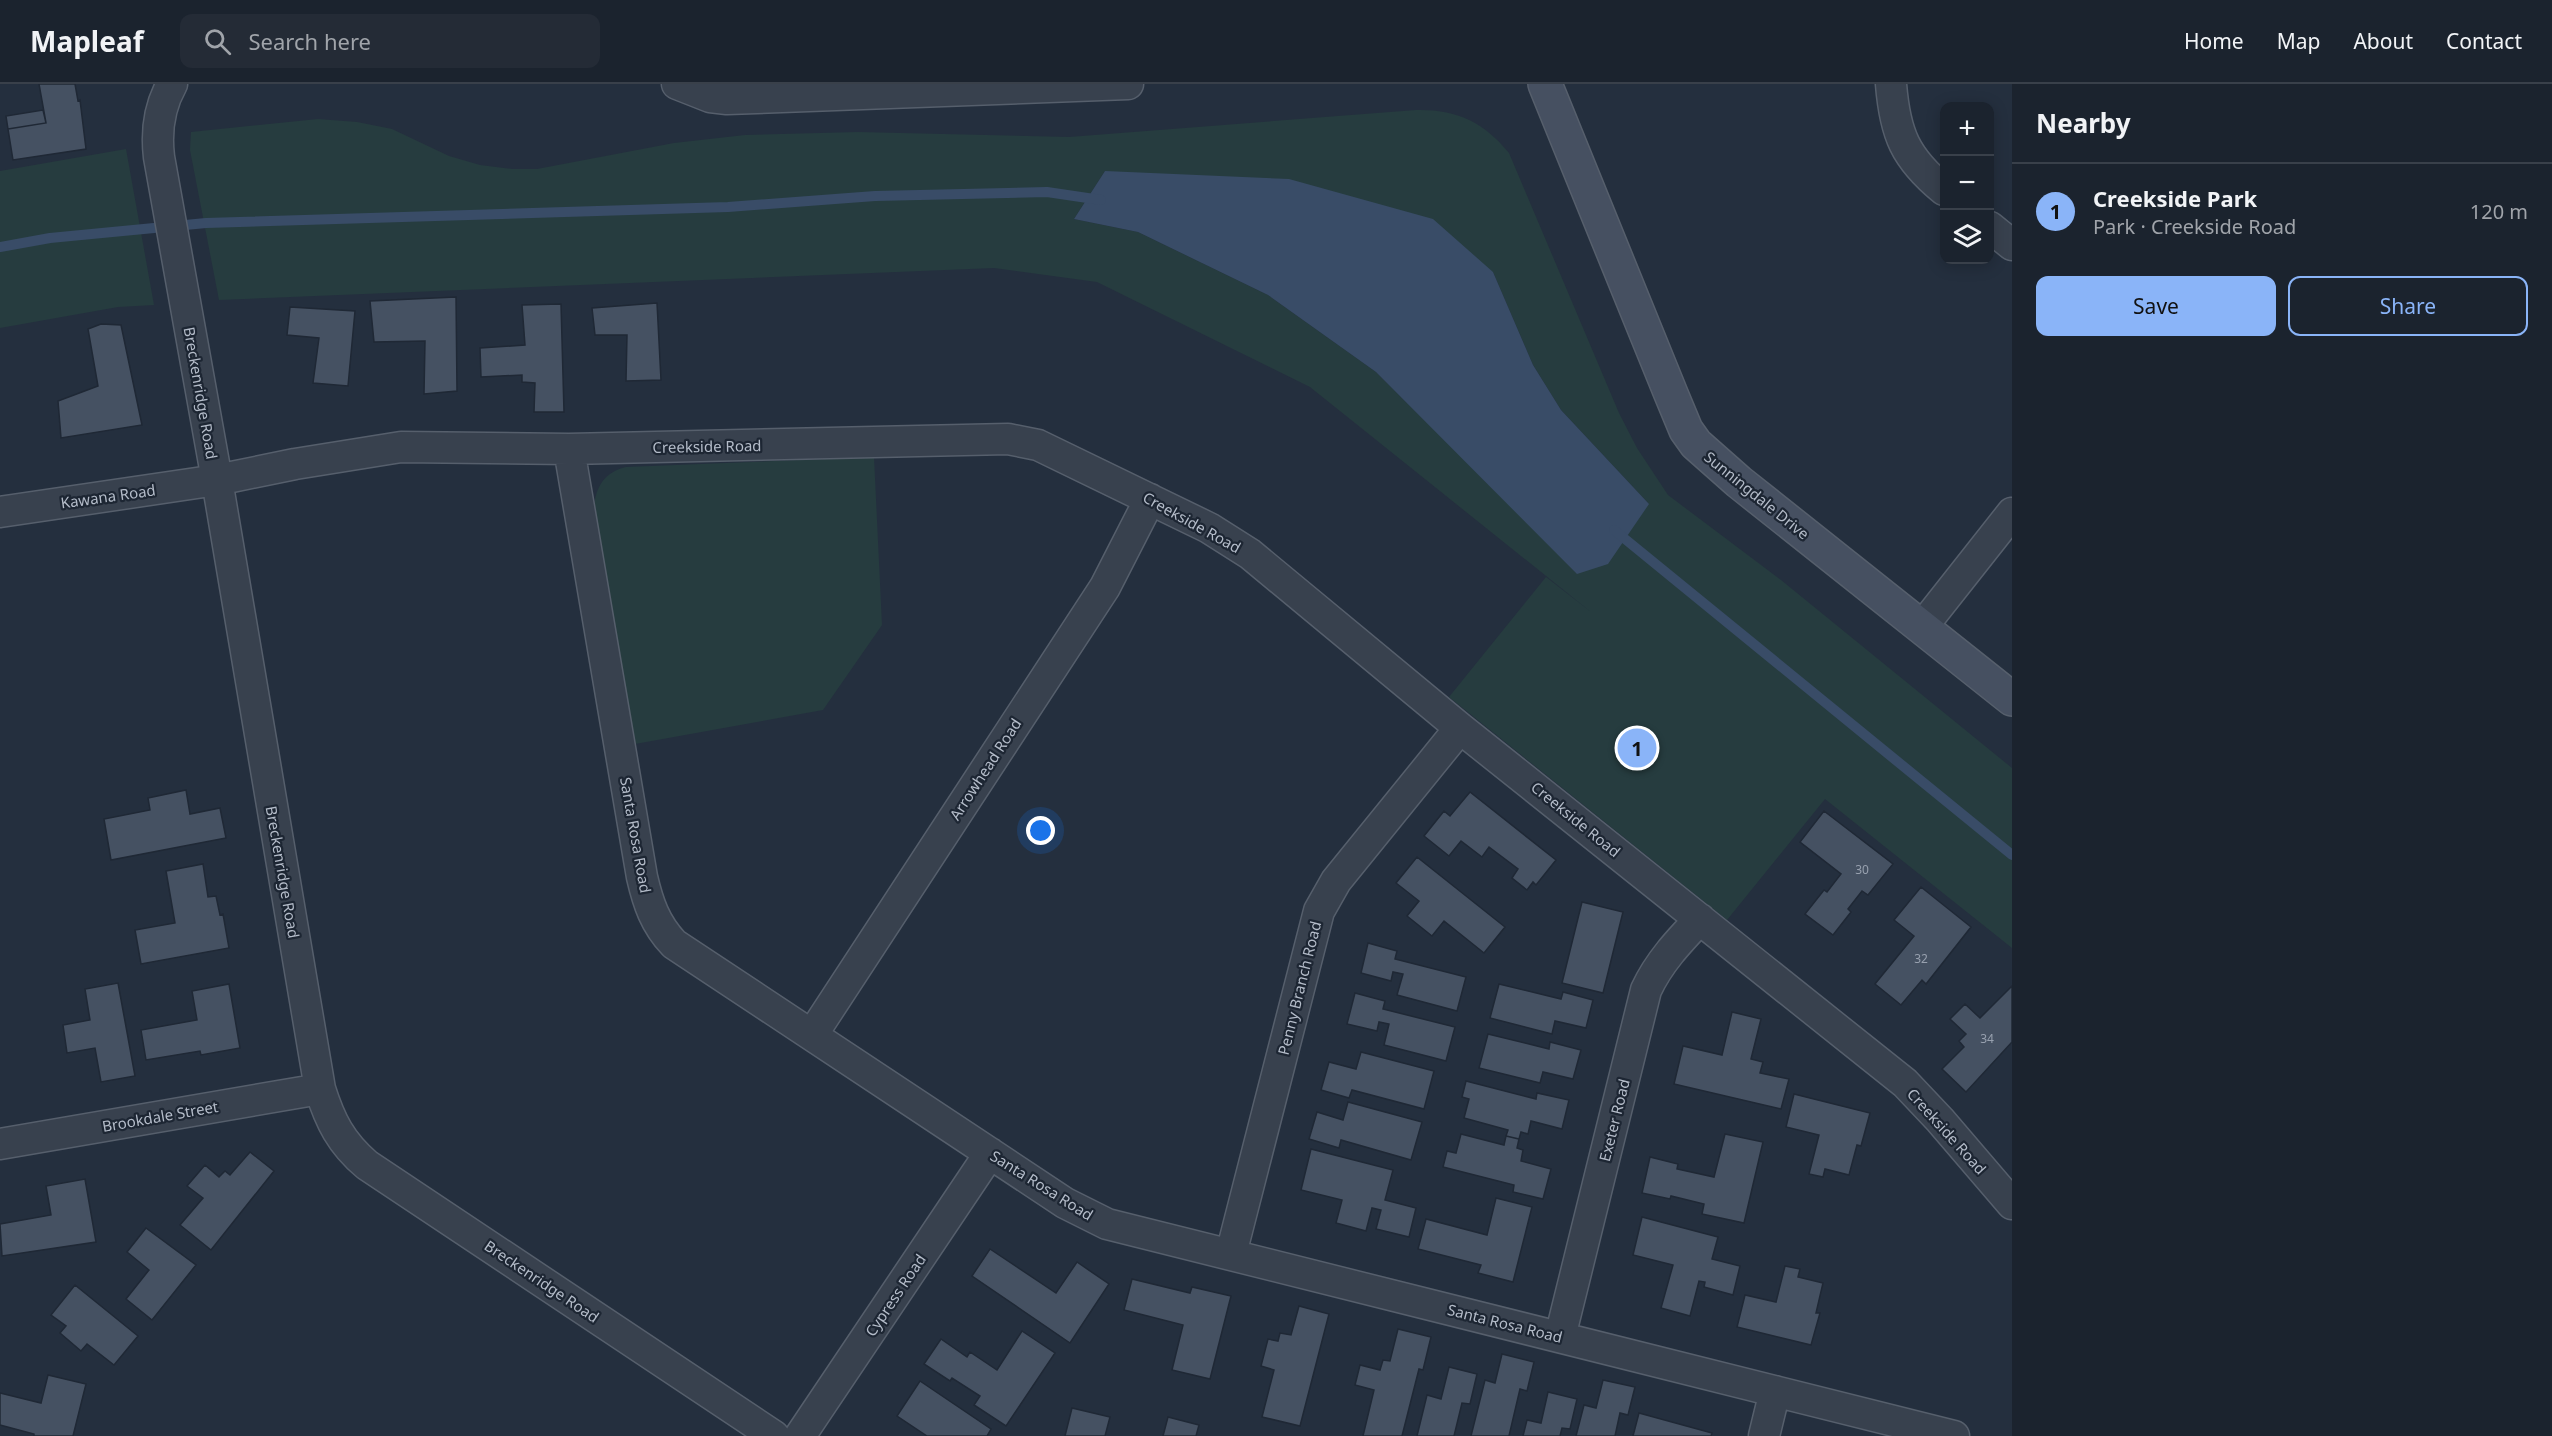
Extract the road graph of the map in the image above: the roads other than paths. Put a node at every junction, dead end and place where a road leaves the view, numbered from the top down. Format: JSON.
{"nodes":[{"id":1,"x":172,"y":84,"type":"edge"},
{"id":2,"x":677,"y":84,"type":"edge"},
{"id":3,"x":1128,"y":84,"type":"edge"},
{"id":4,"x":1545,"y":84,"type":"edge"},
{"id":5,"x":1891,"y":84,"type":"edge"},
{"id":6,"x":1940,"y":187,"type":"edge"},
{"id":7,"x":1994,"y":231,"type":"edge"},
{"id":8,"x":2012,"y":245,"type":"edge"},
{"id":9,"x":569,"y":449,"type":"junction"},
{"id":10,"x":217,"y":480,"type":"junction"},
{"id":11,"x":1150,"y":499,"type":"junction"},
{"id":12,"x":0,"y":512,"type":"edge"},
{"id":13,"x":2012,"y":513,"type":"edge"},
{"id":14,"x":1922,"y":627,"type":"junction"},
{"id":15,"x":2012,"y":699,"type":"edge"},
{"id":16,"x":1460,"y":728,"type":"junction"},
{"id":17,"x":1700,"y":919,"type":"junction"},
{"id":18,"x":812,"y":1035,"type":"junction"},
{"id":19,"x":320,"y":1089,"type":"junction"},
{"id":20,"x":0,"y":1144,"type":"edge"},
{"id":21,"x":990,"y":1153,"type":"junction"},
{"id":22,"x":2012,"y":1204,"type":"edge"},
{"id":23,"x":1231,"y":1254,"type":"junction"},
{"id":24,"x":1560,"y":1337,"type":"junction"},
{"id":25,"x":1775,"y":1391,"type":"junction"},
{"id":26,"x":774,"y":1436,"type":"edge"},
{"id":27,"x":800,"y":1436,"type":"edge"},
{"id":28,"x":1764,"y":1436,"type":"edge"},
{"id":29,"x":1954,"y":1436,"type":"edge"}],
"edges":[{"from":1,"to":10,"type":"street","name":"Breckenridge Road"},
{"from":2,"to":3,"type":"street"},
{"from":4,"to":14,"type":"street","name":"Sunningdale Drive"},
{"from":5,"to":6,"type":"street"},
{"from":7,"to":8,"type":"street"},
{"from":9,"to":10,"type":"street","name":"Creekside Road"},
{"from":9,"to":11,"type":"street","name":"Creekside Road"},
{"from":9,"to":18,"type":"street","name":"Santa Rosa Road"},
{"from":10,"to":12,"type":"street","name":"Kawana Road"},
{"from":10,"to":19,"type":"street","name":"Breckenridge Road"},
{"from":11,"to":16,"type":"street","name":"Creekside Road"},
{"from":11,"to":18,"type":"street","name":"Arrowhead Road"},
{"from":13,"to":14,"type":"street"},
{"from":14,"to":15,"type":"street","name":"Sunningdale Drive"},
{"from":16,"to":17,"type":"street","name":"Creekside Road"},
{"from":16,"to":23,"type":"street","name":"Penny Branch Road"},
{"from":17,"to":22,"type":"street","name":"Creekside Road"},
{"from":17,"to":24,"type":"street","name":"Exeter Road"},
{"from":18,"to":21,"type":"street","name":"Santa Rosa Road"},
{"from":19,"to":20,"type":"street","name":"Brookdale Street"},
{"from":19,"to":26,"type":"street","name":"Breckenridge Road"},
{"from":21,"to":23,"type":"street","name":"Santa Rosa Road"},
{"from":21,"to":27,"type":"street","name":"Cypress Road"},
{"from":23,"to":24,"type":"street","name":"Santa Rosa Road"},
{"from":24,"to":25,"type":"street","name":"Santa Rosa Road"},
{"from":25,"to":28,"type":"street"},
{"from":25,"to":29,"type":"street","name":"Santa Rosa Road"}]}
